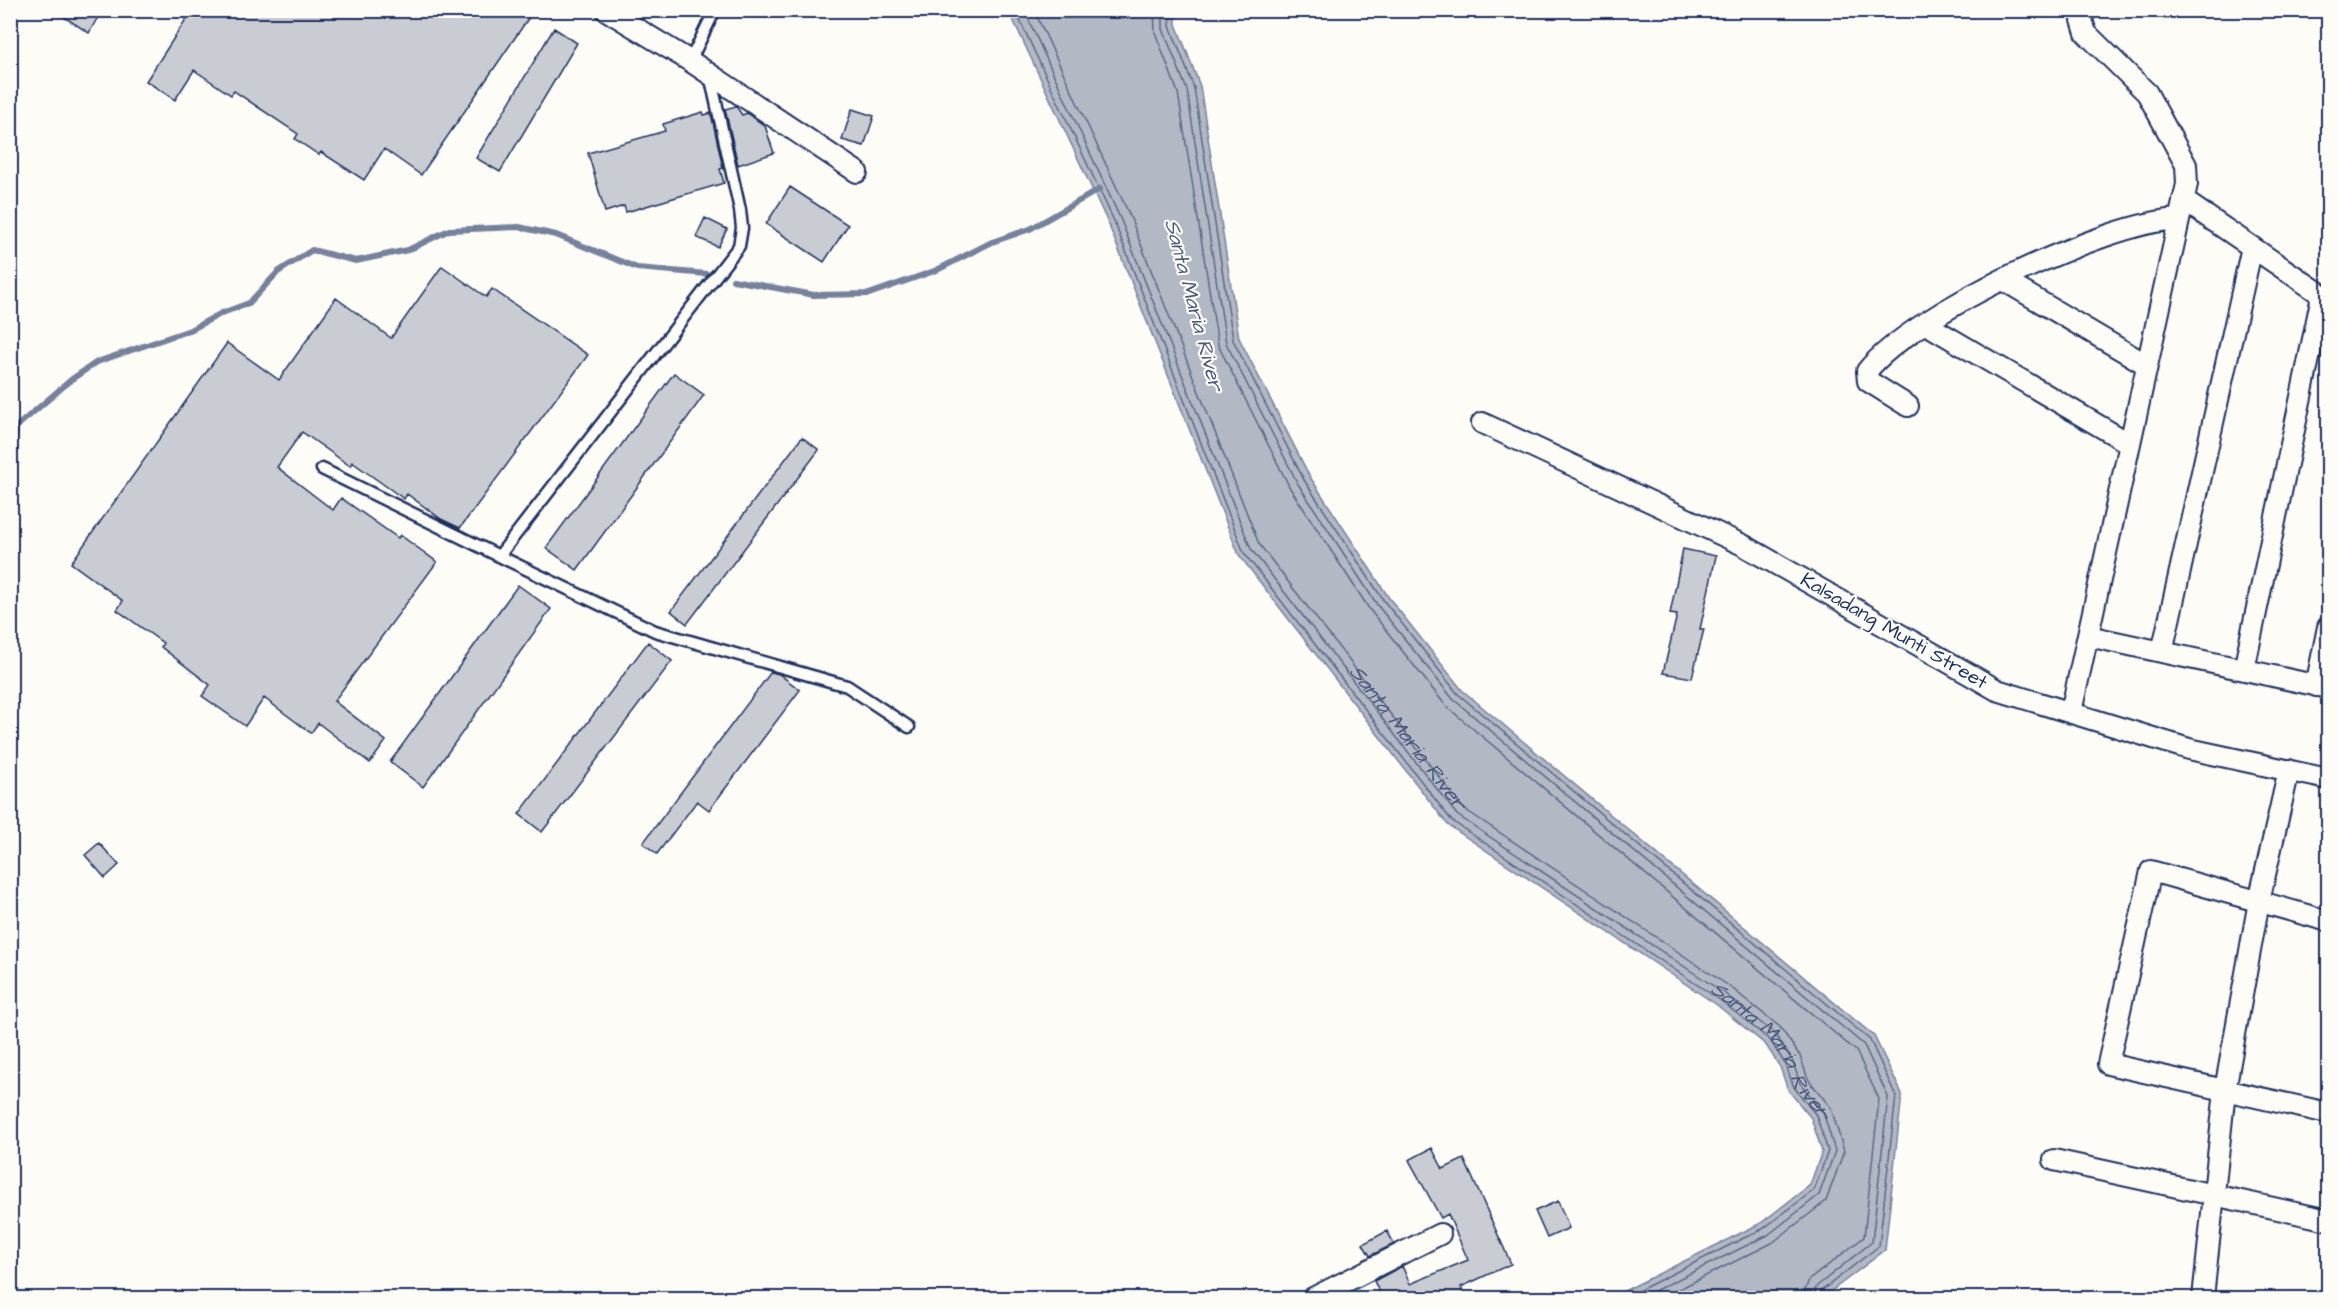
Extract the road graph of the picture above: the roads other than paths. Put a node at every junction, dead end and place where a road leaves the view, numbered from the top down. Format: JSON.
{"nodes":[{"id":1,"x":606,"y":10,"type":"edge"},
{"id":2,"x":715,"y":10,"type":"edge"},
{"id":3,"x":2085,"y":10,"type":"edge"},
{"id":4,"x":690,"y":62,"type":"junction"},
{"id":5,"x":710,"y":75,"type":"junction"},
{"id":6,"x":857,"y":172,"type":"dead end"},
{"id":7,"x":2181,"y":209,"type":"junction"},
{"id":8,"x":2252,"y":247,"type":"junction"},
{"id":9,"x":2003,"y":280,"type":"junction"},
{"id":10,"x":2325,"y":298,"type":"edge"},
{"id":11,"x":1926,"y":324,"type":"junction"},
{"id":12,"x":2147,"y":365,"type":"junction"},
{"id":13,"x":1908,"y":406,"type":"dead end"},
{"id":14,"x":1482,"y":423,"type":"dead end"},
{"id":15,"x":2130,"y":444,"type":"junction"},
{"id":16,"x":322,"y":469,"type":"dead end"},
{"id":17,"x":499,"y":556,"type":"junction"},
{"id":18,"x":2328,"y":627,"type":"edge"},
{"id":19,"x":2088,"y":636,"type":"junction"},
{"id":20,"x":2162,"y":652,"type":"junction"},
{"id":21,"x":2244,"y":670,"type":"junction"},
{"id":22,"x":2322,"y":687,"type":"edge"},
{"id":23,"x":2071,"y":712,"type":"junction"},
{"id":24,"x":909,"y":727,"type":"dead end"},
{"id":25,"x":2289,"y":770,"type":"junction"},
{"id":26,"x":2328,"y":779,"type":"edge"},
{"id":27,"x":2259,"y":901,"type":"junction"},
{"id":28,"x":2328,"y":921,"type":"edge"},
{"id":29,"x":2225,"y":1090,"type":"junction"},
{"id":30,"x":2328,"y":1113,"type":"edge"},
{"id":31,"x":2054,"y":1160,"type":"dead end"},
{"id":32,"x":2213,"y":1194,"type":"junction"},
{"id":33,"x":2328,"y":1220,"type":"edge"},
{"id":34,"x":1440,"y":1234,"type":"dead end"},
{"id":35,"x":1313,"y":1299,"type":"edge"},
{"id":36,"x":2203,"y":1299,"type":"edge"}],
"edges":[{"from":1,"to":4,"type":"street"},
{"from":2,"to":4,"type":"lane"},
{"from":3,"to":7,"type":"street"},
{"from":4,"to":5,"type":"street"},
{"from":5,"to":6,"type":"street"},
{"from":5,"to":17,"type":"lane"},
{"from":7,"to":8,"type":"street"},
{"from":7,"to":9,"type":"street"},
{"from":7,"to":12,"type":"street"},
{"from":8,"to":10,"type":"street"},
{"from":8,"to":20,"type":"street"},
{"from":9,"to":11,"type":"street"},
{"from":9,"to":12,"type":"street"},
{"from":10,"to":21,"type":"street"},
{"from":11,"to":13,"type":"street"},
{"from":11,"to":15,"type":"street"},
{"from":12,"to":15,"type":"street"},
{"from":14,"to":23,"type":"street","name":"Kalsadang Munti Street"},
{"from":15,"to":19,"type":"street"},
{"from":16,"to":17,"type":"lane"},
{"from":17,"to":24,"type":"lane"},
{"from":18,"to":22,"type":"street"},
{"from":19,"to":20,"type":"street"},
{"from":19,"to":23,"type":"street"},
{"from":20,"to":21,"type":"street"},
{"from":21,"to":22,"type":"street"},
{"from":23,"to":25,"type":"street","name":"Kalsadang Munti Street"},
{"from":25,"to":26,"type":"street","name":"Kalsadang Munti Street"},
{"from":25,"to":27,"type":"street"},
{"from":27,"to":28,"type":"street"},
{"from":27,"to":29,"type":"street"},
{"from":27,"to":29,"type":"street"},
{"from":29,"to":30,"type":"street"},
{"from":29,"to":32,"type":"street"},
{"from":31,"to":32,"type":"street"},
{"from":32,"to":33,"type":"street"},
{"from":32,"to":36,"type":"street"},
{"from":34,"to":35,"type":"street"}]}
